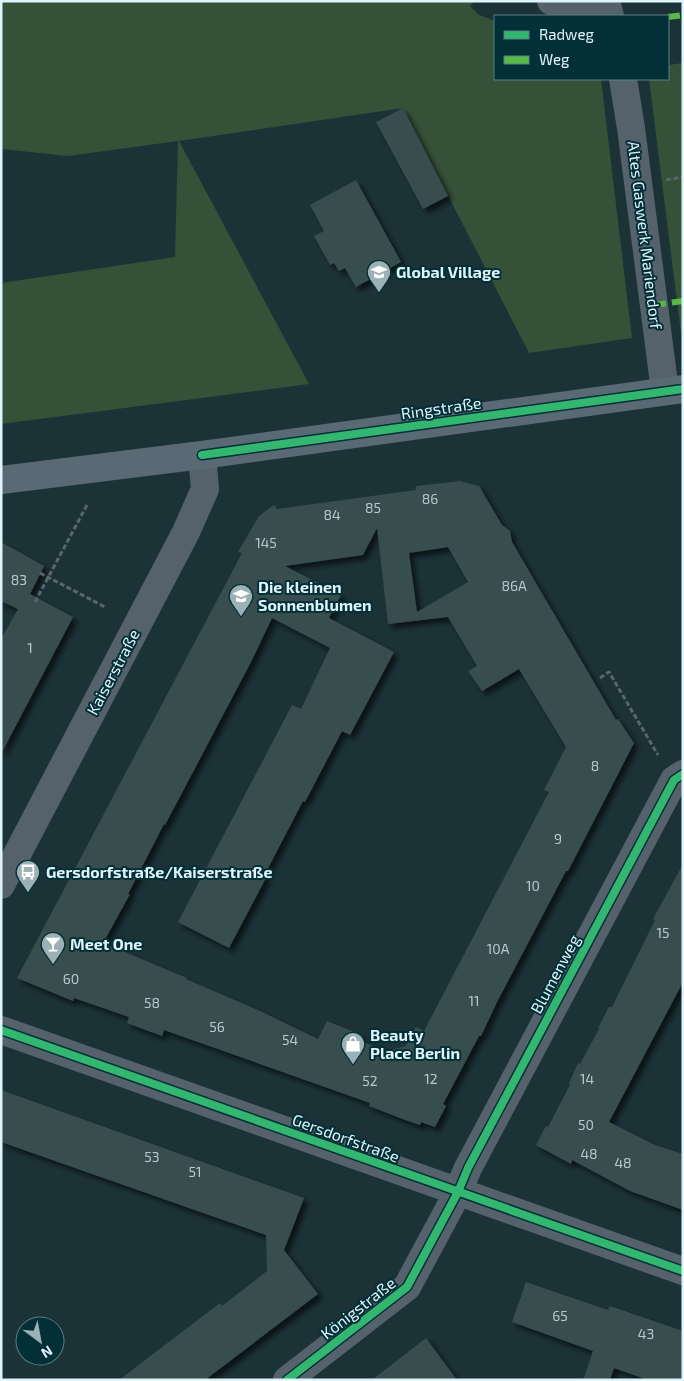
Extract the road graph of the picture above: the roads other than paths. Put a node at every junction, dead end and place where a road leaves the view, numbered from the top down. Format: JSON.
{"nodes":[{"id":1,"x":551,"y":1,"type":"edge"},
{"id":2,"x":606,"y":1,"type":"edge"},
{"id":3,"x":586,"y":15,"type":"edge"},
{"id":4,"x":610,"y":15,"type":"edge"},
{"id":5,"x":623,"y":80,"type":"edge"},
{"id":6,"x":674,"y":390,"type":"edge"},
{"id":7,"x":202,"y":455,"type":"junction"},
{"id":8,"x":1,"y":480,"type":"edge"},
{"id":9,"x":683,"y":774,"type":"edge"},
{"id":10,"x":1,"y":885,"type":"edge"},
{"id":11,"x":1,"y":1030,"type":"edge"},
{"id":12,"x":458,"y":1192,"type":"junction"},
{"id":13,"x":683,"y":1272,"type":"edge"},
{"id":14,"x":287,"y":1380,"type":"edge"}],
"edges":[{"from":1,"to":3,"type":"street"},
{"from":2,"to":4,"type":"street"},
{"from":5,"to":6,"type":"street","name":"Altes Gaswerk Mariendorf"},
{"from":6,"to":7,"type":"main road","name":"Ringstraße"},
{"from":7,"to":8,"type":"main road","name":"Ringstraße"},
{"from":7,"to":10,"type":"street","name":"Kaiserstraße"},
{"from":9,"to":12,"type":"street","name":"Blumenweg"},
{"from":11,"to":12,"type":"street","name":"Gersdorfstraße"},
{"from":12,"to":13,"type":"street","name":"Gersdorfstraße"},
{"from":12,"to":14,"type":"street","name":"Königstraße"}]}
